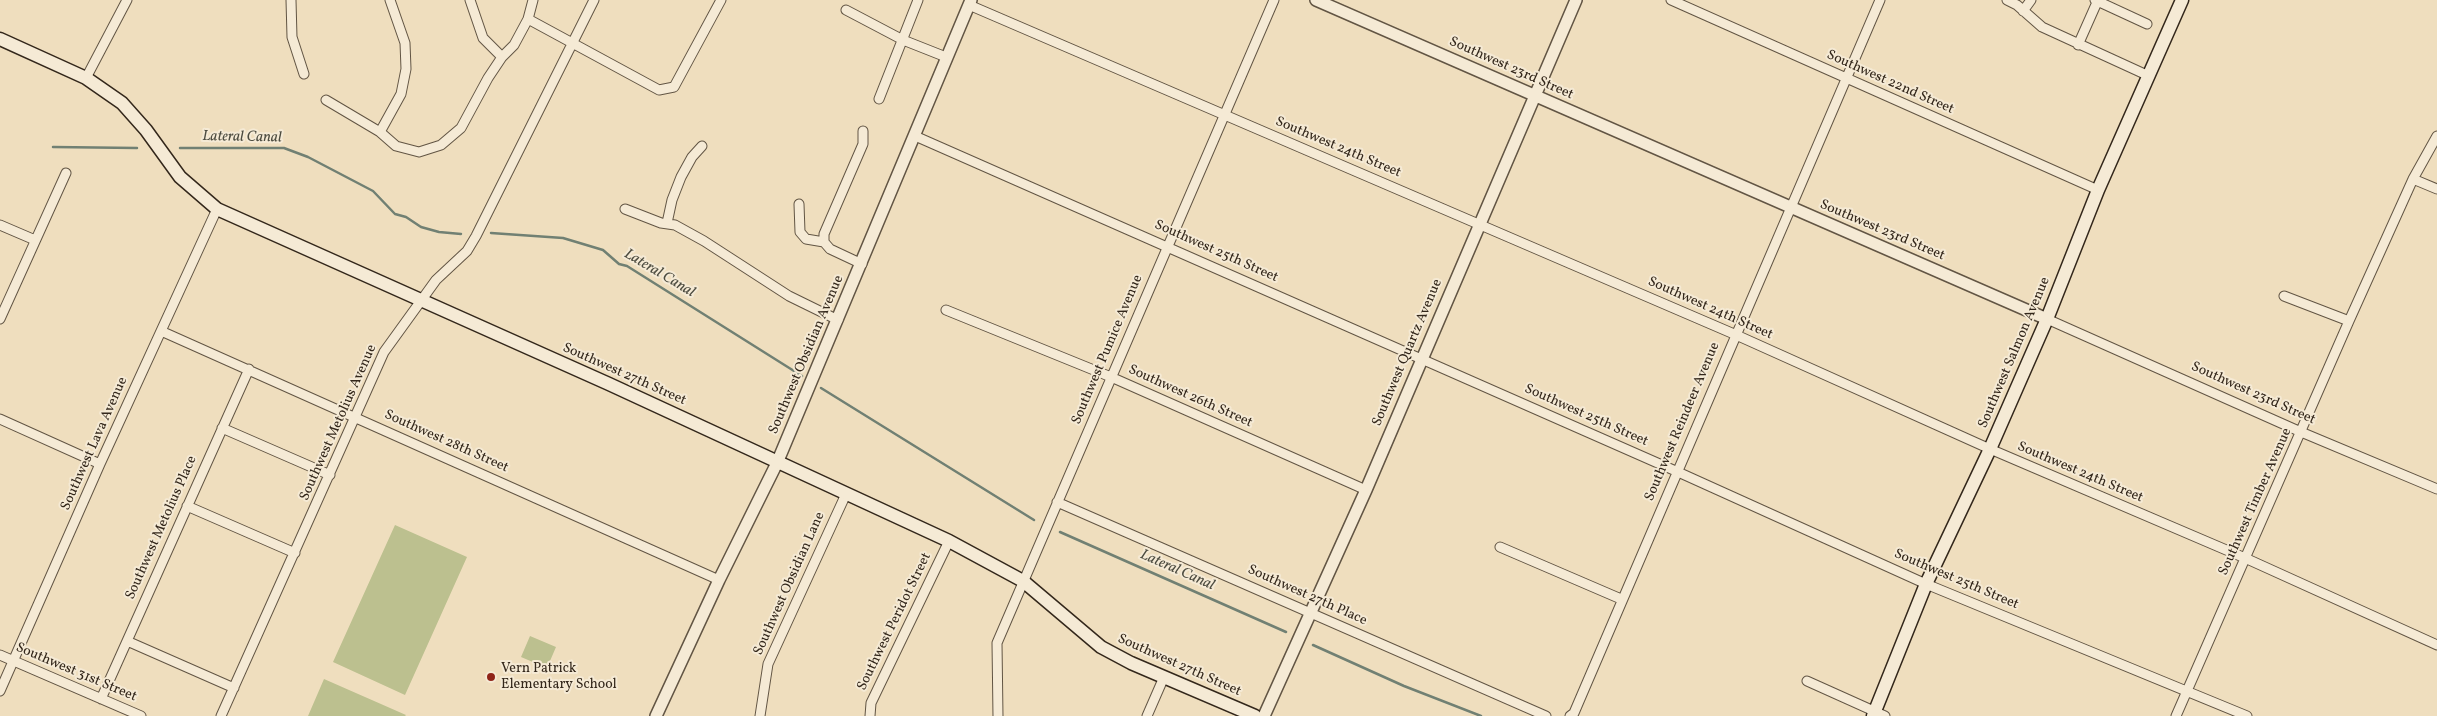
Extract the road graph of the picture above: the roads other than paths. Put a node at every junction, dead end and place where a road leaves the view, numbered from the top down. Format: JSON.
{"nodes":[{"id":1,"x":127,"y":0,"type":"edge"},
{"id":2,"x":290,"y":0,"type":"edge"},
{"id":3,"x":390,"y":0,"type":"edge"},
{"id":4,"x":470,"y":0,"type":"edge"},
{"id":5,"x":533,"y":0,"type":"edge"},
{"id":6,"x":594,"y":0,"type":"edge"},
{"id":7,"x":721,"y":0,"type":"edge"},
{"id":8,"x":918,"y":0,"type":"edge"},
{"id":9,"x":1274,"y":0,"type":"edge"},
{"id":10,"x":1316,"y":0,"type":"edge"},
{"id":11,"x":1576,"y":0,"type":"edge"},
{"id":12,"x":1671,"y":0,"type":"edge"},
{"id":13,"x":1880,"y":0,"type":"edge"},
{"id":14,"x":2007,"y":0,"type":"edge"},
{"id":15,"x":2031,"y":0,"type":"edge"},
{"id":16,"x":2097,"y":0,"type":"edge"},
{"id":17,"x":2182,"y":0,"type":"edge"},
{"id":18,"x":970,"y":2,"type":"edge"},
{"id":19,"x":846,"y":10,"type":"dead end"},
{"id":20,"x":2023,"y":11,"type":"junction"},
{"id":21,"x":528,"y":19,"type":"junction"},
{"id":22,"x":2147,"y":24,"type":"dead end"},
{"id":23,"x":0,"y":39,"type":"edge"},
{"id":24,"x":903,"y":40,"type":"junction"},
{"id":25,"x":573,"y":43,"type":"junction"},
{"id":26,"x":2078,"y":45,"type":"junction"},
{"id":27,"x":502,"y":57,"type":"junction"},
{"id":28,"x":946,"y":57,"type":"junction"},
{"id":29,"x":304,"y":74,"type":"dead end"},
{"id":30,"x":2149,"y":76,"type":"junction"},
{"id":31,"x":86,"y":78,"type":"junction"},
{"id":32,"x":1847,"y":79,"type":"junction"},
{"id":33,"x":1535,"y":96,"type":"junction"},
{"id":34,"x":879,"y":99,"type":"dead end"},
{"id":35,"x":326,"y":100,"type":"dead end"},
{"id":36,"x":1224,"y":115,"type":"junction"},
{"id":37,"x":863,"y":131,"type":"dead end"},
{"id":38,"x":380,"y":132,"type":"junction"},
{"id":39,"x":916,"y":136,"type":"junction"},
{"id":40,"x":2437,"y":136,"type":"edge"},
{"id":41,"x":702,"y":146,"type":"dead end"},
{"id":42,"x":66,"y":173,"type":"dead end"},
{"id":43,"x":2413,"y":179,"type":"junction"},
{"id":44,"x":2098,"y":190,"type":"junction"},
{"id":45,"x":2437,"y":190,"type":"edge"},
{"id":46,"x":799,"y":204,"type":"dead end"},
{"id":47,"x":1790,"y":208,"type":"junction"},
{"id":48,"x":217,"y":209,"type":"junction"},
{"id":49,"x":626,"y":209,"type":"dead end"},
{"id":50,"x":667,"y":223,"type":"junction"},
{"id":51,"x":1479,"y":224,"type":"junction"},
{"id":52,"x":0,"y":225,"type":"edge"},
{"id":53,"x":35,"y":240,"type":"junction"},
{"id":54,"x":824,"y":242,"type":"junction"},
{"id":55,"x":1168,"y":246,"type":"junction"},
{"id":56,"x":862,"y":264,"type":"junction"},
{"id":57,"x":2284,"y":296,"type":"dead end"},
{"id":58,"x":422,"y":302,"type":"junction"},
{"id":59,"x":946,"y":310,"type":"dead end"},
{"id":60,"x":0,"y":319,"type":"edge"},
{"id":61,"x":838,"y":320,"type":"junction"},
{"id":62,"x":2047,"y":320,"type":"junction"},
{"id":63,"x":2349,"y":322,"type":"junction"},
{"id":64,"x":161,"y":331,"type":"junction"},
{"id":65,"x":1734,"y":334,"type":"junction"},
{"id":66,"x":1422,"y":359,"type":"junction"},
{"id":67,"x":249,"y":369,"type":"junction"},
{"id":68,"x":1111,"y":377,"type":"junction"},
{"id":69,"x":357,"y":417,"type":"junction"},
{"id":70,"x":0,"y":419,"type":"edge"},
{"id":71,"x":222,"y":428,"type":"junction"},
{"id":72,"x":2301,"y":432,"type":"junction"},
{"id":73,"x":1990,"y":449,"type":"junction"},
{"id":74,"x":777,"y":462,"type":"junction"},
{"id":75,"x":100,"y":464,"type":"junction"},
{"id":76,"x":1678,"y":472,"type":"junction"},
{"id":77,"x":330,"y":475,"type":"junction"},
{"id":78,"x":2437,"y":489,"type":"edge"},
{"id":79,"x":1366,"y":490,"type":"junction"},
{"id":80,"x":846,"y":494,"type":"junction"},
{"id":81,"x":1057,"y":502,"type":"junction"},
{"id":82,"x":187,"y":506,"type":"junction"},
{"id":83,"x":949,"y":540,"type":"junction"},
{"id":84,"x":1500,"y":548,"type":"dead end"},
{"id":85,"x":295,"y":553,"type":"junction"},
{"id":86,"x":2245,"y":558,"type":"junction"},
{"id":87,"x":719,"y":580,"type":"junction"},
{"id":88,"x":1023,"y":581,"type":"junction"},
{"id":89,"x":1926,"y":584,"type":"junction"},
{"id":90,"x":1622,"y":599,"type":"junction"},
{"id":91,"x":1313,"y":612,"type":"junction"},
{"id":92,"x":127,"y":640,"type":"junction"},
{"id":93,"x":2437,"y":645,"type":"edge"},
{"id":94,"x":0,"y":655,"type":"edge"},
{"id":95,"x":13,"y":661,"type":"junction"},
{"id":96,"x":1164,"y":677,"type":"junction"},
{"id":97,"x":1807,"y":681,"type":"dead end"},
{"id":98,"x":234,"y":688,"type":"junction"},
{"id":99,"x":0,"y":691,"type":"edge"},
{"id":100,"x":2187,"y":692,"type":"junction"},
{"id":101,"x":101,"y":699,"type":"junction"},
{"id":102,"x":1878,"y":715,"type":"edge"},
{"id":103,"x":140,"y":716,"type":"edge"},
{"id":104,"x":221,"y":716,"type":"edge"},
{"id":105,"x":656,"y":716,"type":"edge"},
{"id":106,"x":760,"y":716,"type":"edge"},
{"id":107,"x":870,"y":716,"type":"edge"},
{"id":108,"x":998,"y":716,"type":"edge"},
{"id":109,"x":1147,"y":716,"type":"edge"},
{"id":110,"x":1255,"y":716,"type":"edge"},
{"id":111,"x":1264,"y":716,"type":"edge"},
{"id":112,"x":1546,"y":716,"type":"edge"},
{"id":113,"x":1570,"y":716,"type":"edge"},
{"id":114,"x":2176,"y":716,"type":"edge"},
{"id":115,"x":2248,"y":716,"type":"edge"}],
"edges":[{"from":1,"to":31,"type":"street"},
{"from":2,"to":29,"type":"street"},
{"from":3,"to":38,"type":"street"},
{"from":4,"to":27,"type":"street"},
{"from":5,"to":21,"type":"street"},
{"from":6,"to":25,"type":"street","name":"Southwest Metolius Avenue"},
{"from":7,"to":25,"type":"street"},
{"from":8,"to":24,"type":"street"},
{"from":9,"to":36,"type":"street","name":"Southwest Pumice Avenue"},
{"from":10,"to":33,"type":"street","name":"Southwest 23rd Street"},
{"from":11,"to":33,"type":"street","name":"Southwest Quartz Avenue"},
{"from":12,"to":32,"type":"street","name":"Southwest 22nd Street"},
{"from":13,"to":32,"type":"street","name":"Southwest Reindeer Avenue"},
{"from":14,"to":20,"type":"street"},
{"from":15,"to":20,"type":"street"},
{"from":16,"to":22,"type":"street"},
{"from":16,"to":26,"type":"street"},
{"from":17,"to":30,"type":"main road","name":"Southwest Salmon Avenue"},
{"from":18,"to":28,"type":"street","name":"Southwest Obsidian Avenue"},
{"from":18,"to":36,"type":"street","name":"Southwest 24th Street"},
{"from":19,"to":24,"type":"street"},
{"from":20,"to":26,"type":"street"},
{"from":21,"to":25,"type":"street"},
{"from":21,"to":27,"type":"street"},
{"from":23,"to":31,"type":"main road","name":"Southwest 27th Street"},
{"from":24,"to":28,"type":"street"},
{"from":24,"to":34,"type":"street"},
{"from":25,"to":58,"type":"street","name":"Southwest Metolius Avenue"},
{"from":26,"to":30,"type":"street"},
{"from":27,"to":38,"type":"street"},
{"from":28,"to":39,"type":"street","name":"Southwest Obsidian Avenue"},
{"from":30,"to":44,"type":"main road","name":"Southwest Salmon Avenue"},
{"from":31,"to":48,"type":"main road","name":"Southwest 27th Street"},
{"from":32,"to":44,"type":"street","name":"Southwest 22nd Street"},
{"from":32,"to":47,"type":"street","name":"Southwest Reindeer Avenue"},
{"from":33,"to":47,"type":"street","name":"Southwest 23rd Street"},
{"from":33,"to":51,"type":"street","name":"Southwest Quartz Avenue"},
{"from":35,"to":38,"type":"street"},
{"from":36,"to":51,"type":"street","name":"Southwest 24th Street"},
{"from":36,"to":55,"type":"street","name":"Southwest Pumice Avenue"},
{"from":37,"to":54,"type":"street"},
{"from":39,"to":55,"type":"street","name":"Southwest 25th Street"},
{"from":39,"to":56,"type":"street","name":"Southwest Obsidian Avenue"},
{"from":40,"to":43,"type":"street","name":"Southwest Timber Avenue"},
{"from":41,"to":50,"type":"street"},
{"from":42,"to":53,"type":"street"},
{"from":43,"to":45,"type":"street"},
{"from":43,"to":63,"type":"street","name":"Southwest Timber Avenue"},
{"from":44,"to":62,"type":"main road","name":"Southwest Salmon Avenue"},
{"from":46,"to":54,"type":"street"},
{"from":47,"to":62,"type":"street","name":"Southwest 23rd Street"},
{"from":47,"to":65,"type":"street","name":"Southwest Reindeer Avenue"},
{"from":48,"to":58,"type":"main road","name":"Southwest 27th Street"},
{"from":48,"to":64,"type":"street","name":"Southwest Lava Avenue"},
{"from":49,"to":50,"type":"street"},
{"from":50,"to":61,"type":"street"},
{"from":51,"to":65,"type":"street","name":"Southwest 24th Street"},
{"from":51,"to":66,"type":"street","name":"Southwest Quartz Avenue"},
{"from":52,"to":53,"type":"street"},
{"from":53,"to":60,"type":"street"},
{"from":54,"to":56,"type":"street"},
{"from":55,"to":66,"type":"street","name":"Southwest 25th Street"},
{"from":55,"to":68,"type":"street","name":"Southwest Pumice Avenue"},
{"from":56,"to":61,"type":"street","name":"Southwest Obsidian Avenue"},
{"from":57,"to":63,"type":"street"},
{"from":58,"to":69,"type":"street","name":"Southwest Metolius Avenue"},
{"from":58,"to":74,"type":"main road","name":"Southwest 27th Street"},
{"from":59,"to":68,"type":"street","name":"Southwest 26th Street"},
{"from":61,"to":74,"type":"street","name":"Southwest Obsidian Avenue"},
{"from":62,"to":72,"type":"street","name":"Southwest 23rd Street"},
{"from":62,"to":73,"type":"main road","name":"Southwest Salmon Avenue"},
{"from":63,"to":72,"type":"street","name":"Southwest Timber Avenue"},
{"from":64,"to":67,"type":"street","name":"Southwest 28th Street"},
{"from":64,"to":75,"type":"street","name":"Southwest Lava Avenue"},
{"from":65,"to":73,"type":"street","name":"Southwest 24th Street"},
{"from":65,"to":76,"type":"street","name":"Southwest Reindeer Avenue"},
{"from":66,"to":76,"type":"street","name":"Southwest 25th Street"},
{"from":66,"to":79,"type":"street","name":"Southwest Quartz Avenue"},
{"from":67,"to":69,"type":"street","name":"Southwest 28th Street"},
{"from":67,"to":71,"type":"street","name":"Southwest Metolius Place"},
{"from":68,"to":79,"type":"street","name":"Southwest 26th Street"},
{"from":68,"to":81,"type":"street","name":"Southwest Pumice Avenue"},
{"from":69,"to":77,"type":"street","name":"Southwest Metolius Avenue"},
{"from":69,"to":87,"type":"street","name":"Southwest 28th Street"},
{"from":70,"to":75,"type":"street"},
{"from":71,"to":77,"type":"street"},
{"from":71,"to":82,"type":"street","name":"Southwest Metolius Place"},
{"from":72,"to":78,"type":"street","name":"Southwest 23rd Street"},
{"from":72,"to":86,"type":"street","name":"Southwest Timber Avenue"},
{"from":73,"to":86,"type":"street","name":"Southwest 24th Street"},
{"from":73,"to":89,"type":"main road","name":"Southwest Salmon Avenue"},
{"from":74,"to":80,"type":"main road","name":"Southwest 27th Street"},
{"from":74,"to":87,"type":"street","name":"Southwest Obsidian Avenue"},
{"from":75,"to":95,"type":"street","name":"Southwest Lava Avenue"},
{"from":76,"to":89,"type":"street","name":"Southwest 25th Street"},
{"from":76,"to":90,"type":"street","name":"Southwest Reindeer Avenue"},
{"from":77,"to":85,"type":"street","name":"Southwest Metolius Avenue"},
{"from":79,"to":91,"type":"street","name":"Southwest Quartz Avenue"},
{"from":80,"to":83,"type":"main road","name":"Southwest 27th Street"},
{"from":80,"to":106,"type":"street","name":"Southwest Obsidian Lane"},
{"from":81,"to":88,"type":"street","name":"Southwest Pumice Avenue"},
{"from":81,"to":91,"type":"street","name":"Southwest 27th Place"},
{"from":82,"to":85,"type":"street"},
{"from":82,"to":92,"type":"street","name":"Southwest Metolius Place"},
{"from":83,"to":88,"type":"main road","name":"Southwest 27th Street"},
{"from":83,"to":107,"type":"street","name":"Southwest Peridot Street"},
{"from":84,"to":90,"type":"street"},
{"from":85,"to":98,"type":"street","name":"Southwest Metolius Avenue"},
{"from":86,"to":93,"type":"street","name":"Southwest 24th Street"},
{"from":86,"to":100,"type":"street","name":"Southwest Timber Avenue"},
{"from":87,"to":105,"type":"street","name":"Southwest Obsidian Avenue"},
{"from":88,"to":96,"type":"main road","name":"Southwest 27th Street"},
{"from":88,"to":108,"type":"street","name":"Southwest Pumice Avenue"},
{"from":89,"to":100,"type":"street","name":"Southwest 25th Street"},
{"from":89,"to":102,"type":"main road","name":"Southwest Salmon Avenue"},
{"from":90,"to":113,"type":"street","name":"Southwest Reindeer Avenue"},
{"from":91,"to":111,"type":"street","name":"Southwest Quartz Avenue"},
{"from":91,"to":112,"type":"street","name":"Southwest 27th Place"},
{"from":92,"to":98,"type":"street"},
{"from":92,"to":101,"type":"street","name":"Southwest Metolius Place"},
{"from":94,"to":95,"type":"street","name":"Southwest 31st Street"},
{"from":95,"to":99,"type":"street","name":"Southwest Lava Avenue"},
{"from":95,"to":101,"type":"street","name":"Southwest 31st Street"},
{"from":96,"to":109,"type":"street"},
{"from":96,"to":110,"type":"main road","name":"Southwest 27th Street"},
{"from":97,"to":102,"type":"street"},
{"from":98,"to":104,"type":"street","name":"Southwest Metolius Avenue"},
{"from":100,"to":114,"type":"street","name":"Southwest Timber Avenue"},
{"from":100,"to":115,"type":"street","name":"Southwest 25th Street"},
{"from":101,"to":103,"type":"street","name":"Southwest 31st Street"}]}
